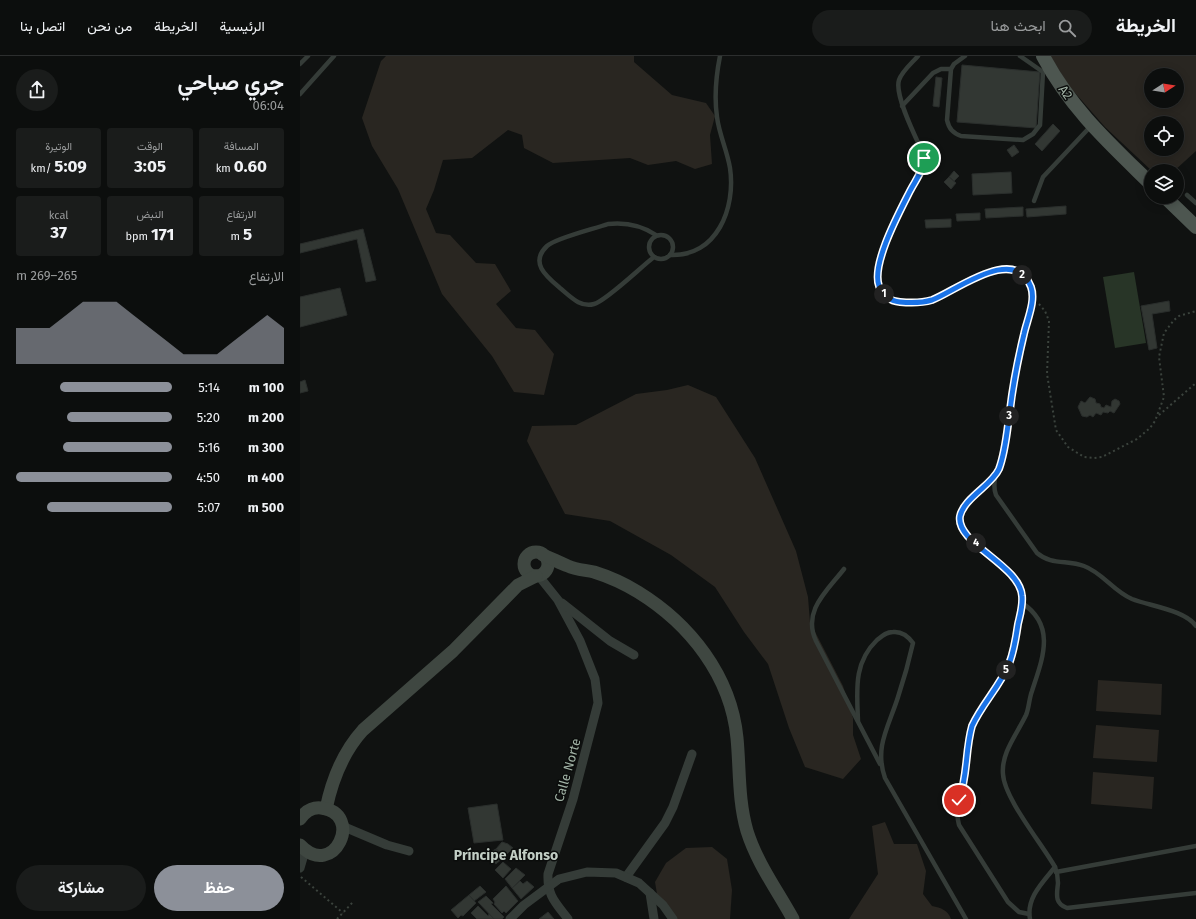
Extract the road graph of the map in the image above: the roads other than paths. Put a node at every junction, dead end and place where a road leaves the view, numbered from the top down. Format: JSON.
{"nodes":[{"id":1,"x":308,"y":56,"type":"edge"},
{"id":2,"x":334,"y":56,"type":"edge"},
{"id":3,"x":720,"y":56,"type":"edge"},
{"id":4,"x":918,"y":56,"type":"edge"},
{"id":5,"x":965,"y":56,"type":"edge"},
{"id":6,"x":1020,"y":56,"type":"edge"},
{"id":7,"x":1044,"y":56,"type":"edge"},
{"id":8,"x":300,"y":64,"type":"edge"},
{"id":9,"x":951,"y":69,"type":"junction"},
{"id":10,"x":300,"y":94,"type":"edge"},
{"id":11,"x":902,"y":106,"type":"junction"},
{"id":12,"x":1092,"y":126,"type":"junction"},
{"id":13,"x":1144,"y":177,"type":"edge"},
{"id":14,"x":1187,"y":195,"type":"dead end"},
{"id":15,"x":1034,"y":201,"type":"dead end"},
{"id":16,"x":1196,"y":203,"type":"edge"},
{"id":17,"x":1172,"y":204,"type":"edge"},
{"id":18,"x":1196,"y":228,"type":"edge"},
{"id":19,"x":656,"y":235,"type":"junction"},
{"id":20,"x":670,"y":255,"type":"junction"},
{"id":21,"x":654,"y":256,"type":"junction"},
{"id":22,"x":996,"y":474,"type":"junction"},
{"id":23,"x":543,"y":555,"type":"junction"},
{"id":24,"x":525,"y":567,"type":"junction"},
{"id":25,"x":569,"y":567,"type":"junction"},
{"id":26,"x":844,"y":569,"type":"dead end"},
{"id":27,"x":539,"y":574,"type":"junction"},
{"id":28,"x":513,"y":590,"type":"junction"},
{"id":29,"x":558,"y":600,"type":"junction"},
{"id":30,"x":1022,"y":603,"type":"junction"},
{"id":31,"x":1196,"y":626,"type":"edge"},
{"id":32,"x":634,"y":655,"type":"dead end"},
{"id":33,"x":858,"y":721,"type":"junction"},
{"id":34,"x":692,"y":754,"type":"dead end"},
{"id":35,"x":880,"y":764,"type":"junction"},
{"id":36,"x":326,"y":809,"type":"junction"},
{"id":37,"x":300,"y":818,"type":"edge"},
{"id":38,"x":342,"y":826,"type":"junction"},
{"id":39,"x":1196,"y":846,"type":"edge"},
{"id":40,"x":303,"y":848,"type":"edge"},
{"id":41,"x":409,"y":851,"type":"dead end"},
{"id":42,"x":300,"y":868,"type":"edge"},
{"id":43,"x":1056,"y":869,"type":"junction"},
{"id":44,"x":626,"y":877,"type":"junction"},
{"id":45,"x":548,"y":886,"type":"junction"},
{"id":46,"x":650,"y":893,"type":"junction"},
{"id":47,"x":1196,"y":893,"type":"edge"},
{"id":48,"x":1030,"y":917,"type":"edge"},
{"id":49,"x":510,"y":919,"type":"edge"},
{"id":50,"x":568,"y":919,"type":"edge"},
{"id":51,"x":654,"y":919,"type":"edge"},
{"id":52,"x":673,"y":919,"type":"edge"},
{"id":53,"x":793,"y":919,"type":"edge"},
{"id":54,"x":966,"y":919,"type":"edge"}],
"edges":[{"from":1,"to":8,"type":"lane"},
{"from":2,"to":10,"type":"lane"},
{"from":3,"to":20,"type":"lane"},
{"from":4,"to":11,"type":"lane"},
{"from":5,"to":9,"type":"lane"},
{"from":6,"to":9,"type":"lane"},
{"from":7,"to":12,"type":"main road","name":"A2"},
{"from":9,"to":11,"type":"lane"},
{"from":11,"to":22,"type":"lane"},
{"from":12,"to":13,"type":"main road","name":"A2"},
{"from":12,"to":15,"type":"lane"},
{"from":14,"to":16,"type":"lane"},
{"from":17,"to":18,"type":"main road"},
{"from":19,"to":20,"type":"lane"},
{"from":19,"to":21,"type":"lane"},
{"from":19,"to":21,"type":"lane"},
{"from":20,"to":21,"type":"lane"},
{"from":22,"to":30,"type":"lane"},
{"from":22,"to":31,"type":"lane"},
{"from":23,"to":24,"type":"street"},
{"from":23,"to":25,"type":"street"},
{"from":23,"to":27,"type":"street"},
{"from":24,"to":27,"type":"street"},
{"from":24,"to":28,"type":"street"},
{"from":25,"to":27,"type":"street"},
{"from":25,"to":53,"type":"street"},
{"from":26,"to":33,"type":"lane"},
{"from":27,"to":28,"type":"street"},
{"from":27,"to":29,"type":"street"},
{"from":28,"to":36,"type":"street"},
{"from":29,"to":32,"type":"street"},
{"from":29,"to":45,"type":"street","name":"Calle Norte"},
{"from":30,"to":43,"type":"lane"},
{"from":30,"to":48,"type":"lane"},
{"from":33,"to":35,"type":"lane"},
{"from":33,"to":35,"type":"lane"},
{"from":34,"to":44,"type":"street"},
{"from":35,"to":54,"type":"lane"},
{"from":36,"to":37,"type":"street"},
{"from":36,"to":38,"type":"street"},
{"from":38,"to":40,"type":"street"},
{"from":38,"to":41,"type":"street"},
{"from":39,"to":43,"type":"lane"},
{"from":40,"to":42,"type":"street"},
{"from":43,"to":47,"type":"lane"},
{"from":43,"to":48,"type":"lane"},
{"from":44,"to":45,"type":"street"},
{"from":44,"to":46,"type":"street"},
{"from":45,"to":49,"type":"street"},
{"from":45,"to":50,"type":"street"},
{"from":46,"to":51,"type":"street"},
{"from":46,"to":52,"type":"street"}]}
